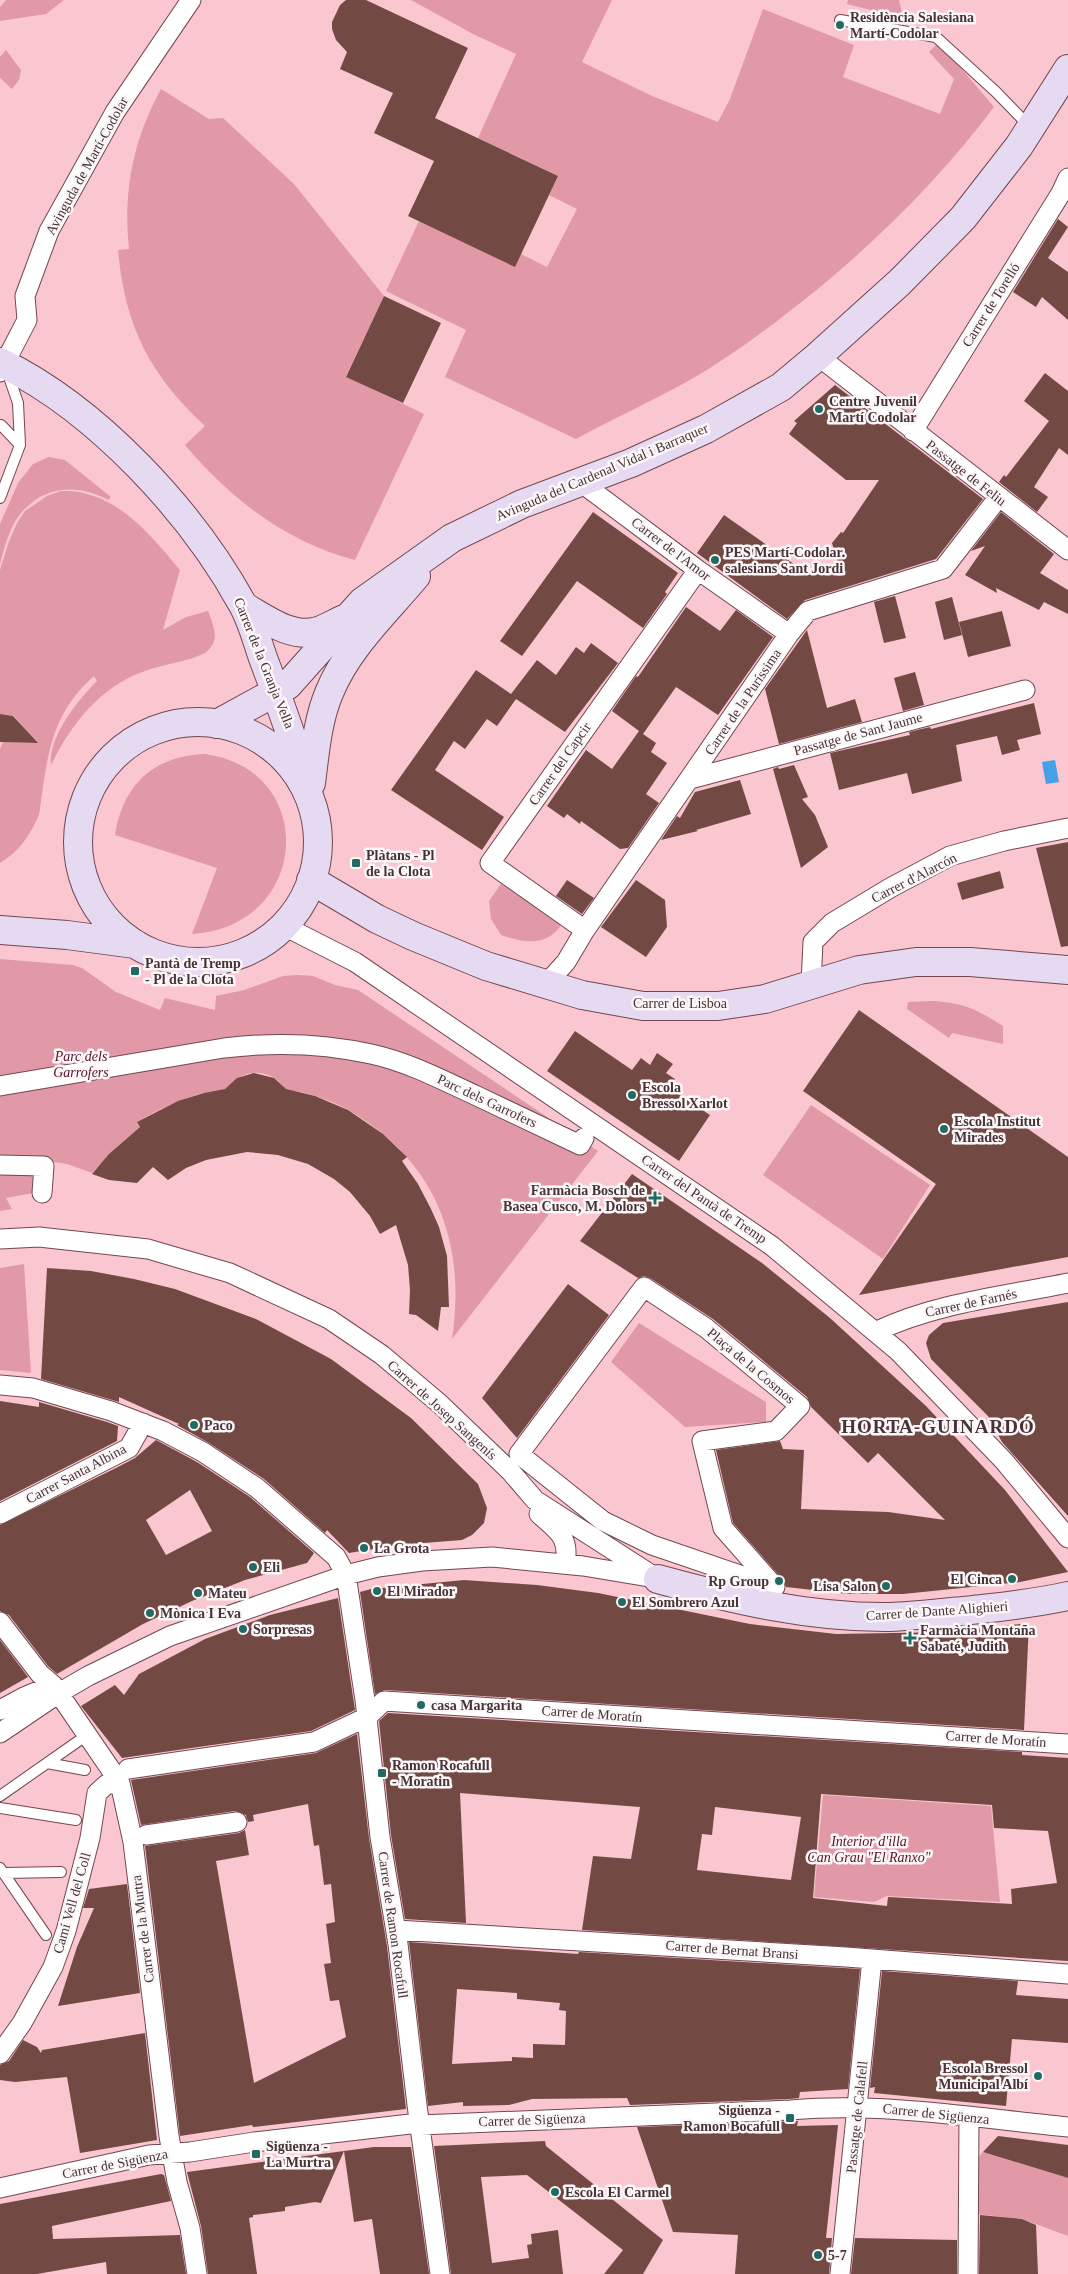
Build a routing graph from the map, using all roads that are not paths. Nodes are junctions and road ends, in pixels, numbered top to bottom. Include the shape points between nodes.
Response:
1 (191, 0) edge
2 (840, 20) dead end
3 (1068, 68) edge
4 (1031, 128) junction
5 (1068, 178) edge
6 (818, 356) junction
7 (2, 366) edge
8 (1, 425) edge
9 (913, 431) junction
10 (20, 445) junction
11 (579, 481) junction
12 (0, 498) edge
13 (998, 498) junction
14 (440, 547) junction
15 (1068, 550) edge
16 (698, 570) junction
17 (244, 607) junction
18 (347, 618) junction
19 (789, 634) junction
20 (1025, 690) dead end
21 (276, 692) junction
22 (216, 724) junction
23 (690, 779) junction
24 (310, 795) junction
25 (1068, 828) edge
26 (311, 880) junction
27 (286, 927) junction
28 (0, 930) edge
29 (585, 930) junction
30 (134, 944) junction
31 (1068, 970) edge
32 (548, 983) junction
33 (811, 984) junction
34 (0, 1086) edge
35 (584, 1138) dead end
36 (0, 1165) edge
37 (42, 1193) dead end
38 (25, 1237) junction
39 (0, 1239) edge
40 (0, 1243) edge
41 (1068, 1283) edge
42 (877, 1331) junction
43 (0, 1385) edge
44 (143, 1423) junction
45 (530, 1438) joint
46 (534, 1500) junction
47 (0, 1514) edge
48 (575, 1526) junction
49 (1068, 1538) edge
50 (574, 1565) junction
51 (346, 1575) junction
52 (658, 1579) junction
53 (1068, 1596) edge
54 (0, 1622) edge
55 (56, 1689) junction
56 (0, 1710) edge
57 (367, 1717) junction
58 (0, 1733) edge
59 (87, 1735) junction
60 (1068, 1744) edge
61 (47, 1763) junction
62 (84, 1770) dead end
63 (124, 1776) junction
64 (0, 1796) edge
65 (0, 1808) edge
66 (76, 1820) dead end
67 (237, 1822) dead end
68 (146, 1835) dead end
69 (2, 1870) edge
70 (60, 1872) dead end
71 (396, 1930) junction
72 (46, 1935) dead end
73 (872, 1959) junction
74 (1068, 1974) edge
75 (0, 2054) edge
76 (857, 2108) junction
77 (969, 2117) junction
78 (420, 2125) junction
79 (1068, 2127) edge
80 (172, 2153) junction
81 (0, 2188) edge
82 (197, 2274) edge
83 (440, 2274) edge
84 (840, 2274) edge
85 (968, 2274) edge

1 - 7 street, Avinguda de Martí-Codolar via 115,112 49,231 25,296 27,320
2 - 4 lane via 936,37
3 - 4 street, Avinguda del Cardenal Vidal i Barraquer
4 - 6 street, Avinguda del Cardenal Vidal i Barraquer via 963,218 900,282
5 - 9 street, Carrer de Torelló
6 - 9 street, Passatge de Feliu
6 - 11 street, Avinguda del Cardenal Vidal i Barraquer via 781,387 706,429 631,463
7 - 10 lane via 18,404
7 - 17 street, Carrer de la Granja Vella via 60,398 141,469 186,519
8 - 10 lane
9 - 13 street, Passatge de Feliu
10 - 12 lane
11 - 14 street, Avinguda del Cardenal Vidal i Barraquer via 522,504
11 - 16 street, Carrer de l'Amor
13 - 15 street, Passatge de Feliu
13 - 19 street, Carrer de la Puríssima via 943,569 808,611
14 - 18 street, Avinguda del Cardenal Vidal i Barraquer via 362,602
14 - 24 street, Avinguda del Cardenal Vidal i Barraquer via 357,646 338,674 318,731
16 - 19 street, Carrer de l'Amor
16 - 29 street, Carrer del Capcir via 490,863
17 - 18 street via 283,628 305,632 317,631
17 - 21 street, Carrer de la Granja Vella
18 - 21 street, Avinguda del Cardenal Vidal i Barraquer via 288,685
19 - 23 street, Carrer de la Puríssima
20 - 23 street, Passatge de Sant Jaume
21 - 22 street, Avinguda del Cardenal Vidal i Barraquer
21 - 24 street, Carrer de la Granja Vella
22 - 24 street via 236,729 272,748 291,767
22 - 30 street via 168,726 136,739 109,762 88,793 79,830 84,877 101,910
23 - 29 street, Carrer de la Puríssima
24 - 26 street, Carrer de la Granja Vella via 317,835
25 - 33 street, Carrer d'Alarcón via 950,856 832,923 813,942
26 - 27 street, Carrer de la Granja Vella
26 - 32 street, Carrer de Lisboa via 413,936 486,966
27 - 30 street via 260,946 210,961 176,959
27 - 42 street, Carrer del Pantà de Tremp via 356,962 546,1090 772,1246
28 - 30 street
29 - 32 street, Carrer de la Puríssima via 566,962
31 - 33 street, Carrer de Lisboa via 970,962 916,962 859,970
32 - 33 street, Carrer de Lisboa via 582,995 643,1006 718,1006 765,999
34 - 35 street, Parc dels Garrofers via 224,1048 263,1044 312,1045 372,1054 402,1063 580,1145
36 - 37 street via 44,1166
38 - 39 street, Carrer de Josep Sangenís
38 - 40 street
38 - 46 street, Carrer de Josep Sangenís via 148,1249 230,1273 329,1320 382,1356 440,1404 511,1472
41 - 42 street, Carrer de Farnés via 931,1311
42 - 49 street, Carrer del Pantà de Tremp via 1004,1461
43 - 44 street via 33,1388
44 - 47 street, Carrer Santa Albina via 129,1448
44 - 51 street via 203,1452 257,1488 336,1557
45 - 45 street, Plaça de la Cosmos via 644,1287 706,1328 800,1406 776,1431 702,1441 723,1528 775,1586 652,1545 603,1521 519,1454
46 - 48 street, Carrer de Josep Sangenís
46 - 50 street, Carrer de Josep Sangenís via 534,1510 563,1535
48 - 50 street, Carrer de Josep Sangenís via 589,1546
48 - 52 street, Carrer de Josep Sangenís
50 - 51 street via 492,1557 465,1558 399,1563
50 - 52 street
51 - 55 street via 170,1636
51 - 57 street, Carrer de Ramon Rocafull
52 - 53 street, Carrer de Dante Alighieri via 750,1603 796,1611 891,1617 1015,1606
54 - 55 street, Carrer de la Murtra via 40,1674
55 - 56 street via 24,1697
55 - 58 street
55 - 59 street, Carrer de la Murtra
57 - 60 street, Carrer de Moratín via 384,1701
57 - 63 street, Carrer de Moratín via 314,1742
57 - 71 street, Carrer de Ramon Rocafull via 380,1837
59 - 61 lane
59 - 63 street, Carrer de la Murtra
61 - 62 lane
61 - 64 lane
63 - 75 street, Camí Vell del Coll via 97,1793 90,1838 66,1931 48,1975 22,2023
63 - 80 street, Carrer de la Murtra
65 - 66 lane
67 - 68 street
69 - 70 lane
69 - 72 lane
71 - 73 street, Carrer de Bernat Bransi
71 - 78 street, Carrer de Ramon Rocafull
73 - 74 street, Carrer de Bernat Bransi
73 - 76 street, Passatge de Calafell
76 - 77 street, Carrer de Sigüenza
76 - 78 street, Carrer de Sigüenza
76 - 84 street, Passatge de Calafell
77 - 79 street, Carrer de Sigüenza
77 - 85 street
78 - 80 street, Carrer de Sigüenza
78 - 83 street, Carrer de Ramon Rocafull
80 - 81 street, Carrer de Sigüenza via 149,2155
80 - 82 street, Carrer de la Murtra

